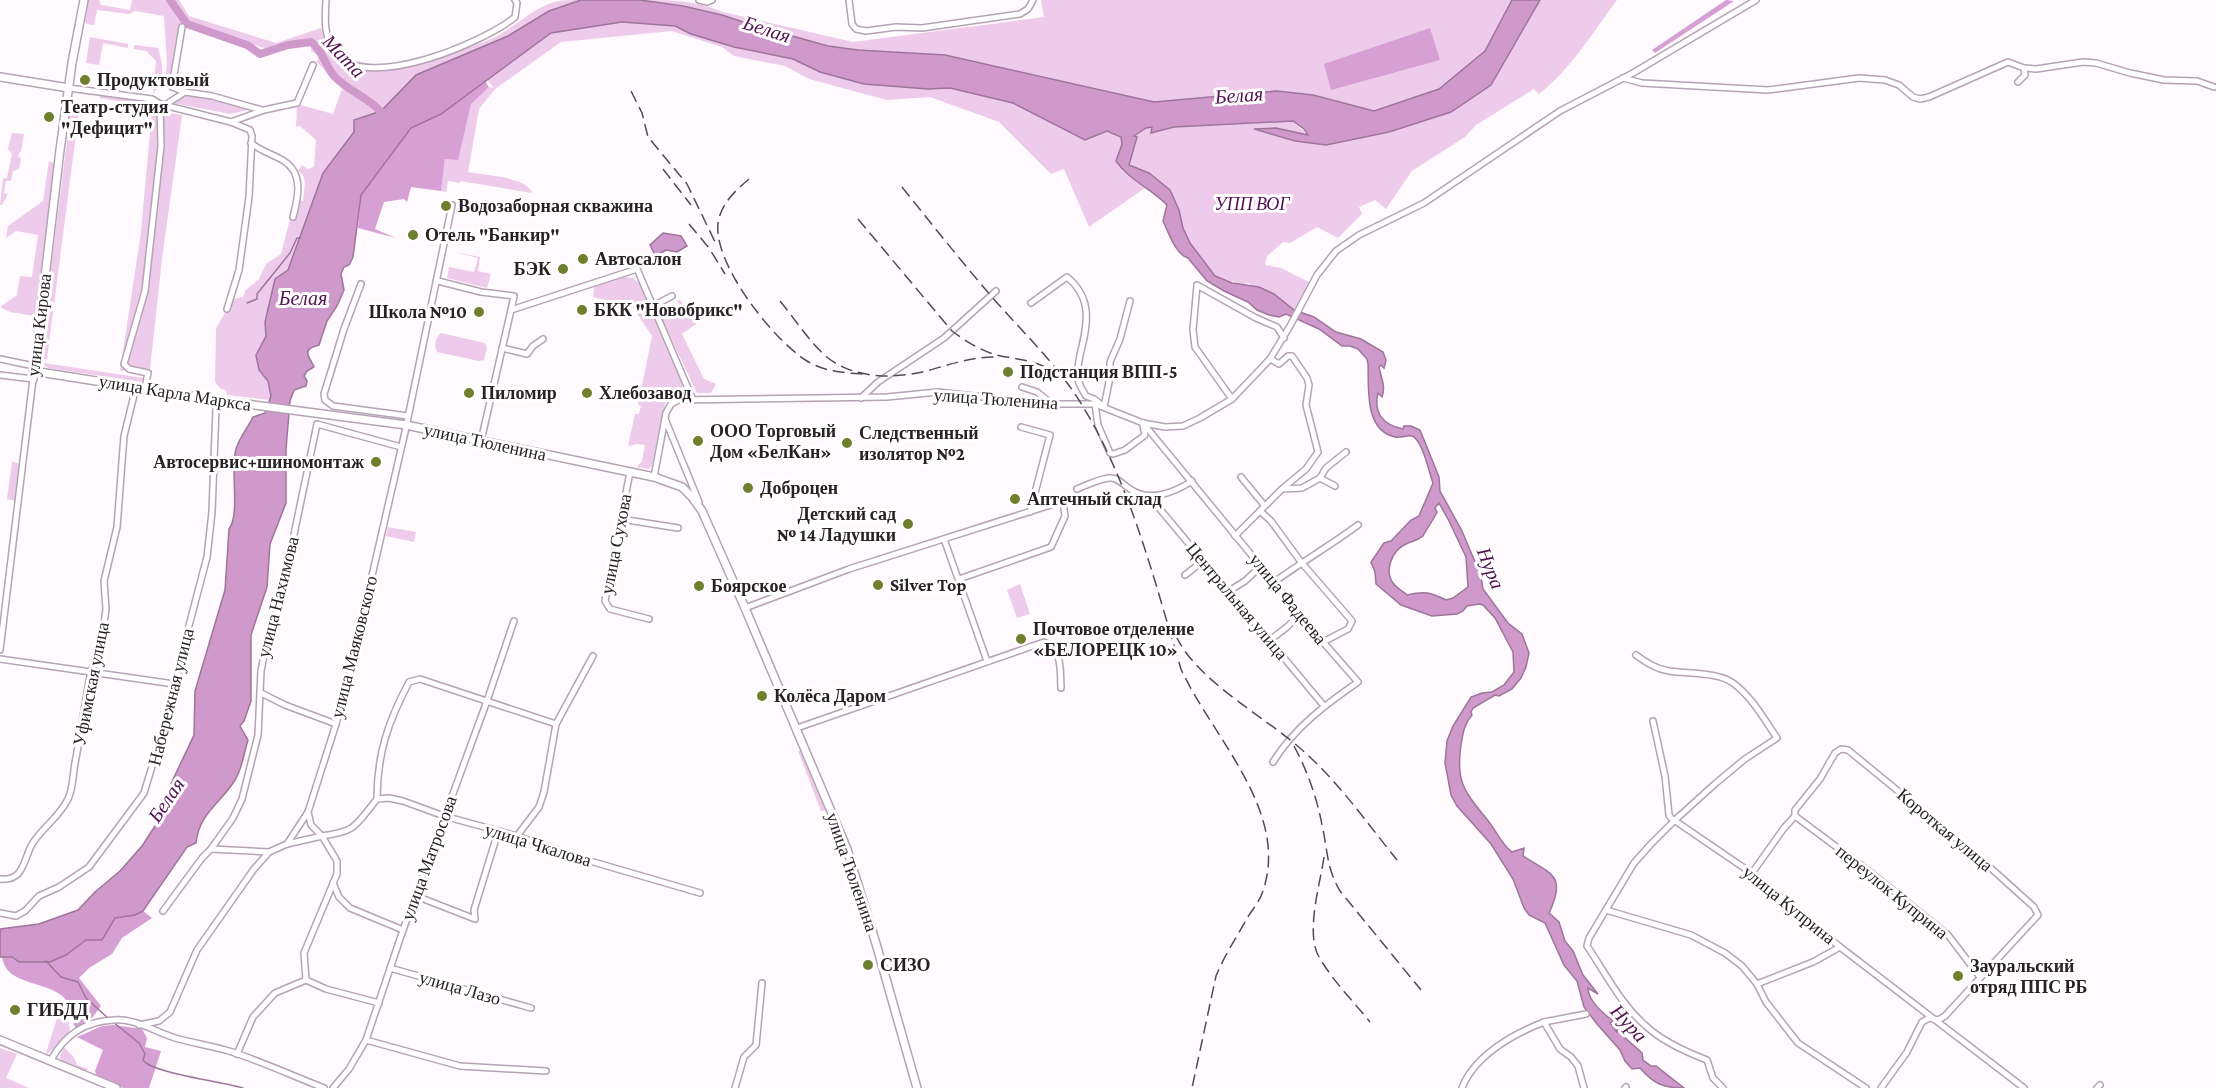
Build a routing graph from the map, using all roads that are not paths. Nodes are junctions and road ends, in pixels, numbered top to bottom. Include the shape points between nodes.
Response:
1 (84, 0) edge
2 (326, 0) edge
3 (515, 0) edge
4 (699, 0) edge
5 (712, 0) edge
6 (849, 0) edge
7 (1033, 0) edge
8 (1756, 0) edge
9 (182, 27) dead end
10 (313, 65) dead end
11 (2024, 68) junction
12 (0, 77) edge
13 (1623, 78) junction
14 (2018, 82) dead end
15 (2214, 87) dead end
16 (69, 88) junction
17 (184, 92) junction
18 (163, 105) junction
19 (264, 110) junction
20 (231, 122) junction
21 (251, 143) junction
22 (452, 205) dead end
23 (293, 217) dead end
24 (438, 280) junction
25 (361, 284) dead end
26 (996, 291) dead end
27 (672, 296) dead end
28 (1130, 302) dead end
29 (1031, 303) dead end
30 (653, 306) junction
31 (227, 309) dead end
32 (511, 310) junction
33 (1284, 338) junction
34 (543, 339) dead end
35 (502, 348) junction
36 (0, 359) edge
37 (1270, 359) junction
38 (33, 372) junction
39 (0, 375) edge
40 (136, 387) junction
41 (1022, 387) dead end
42 (145, 388) junction
43 (861, 398) junction
44 (1232, 399) junction
45 (693, 400) junction
46 (1052, 404) junction
47 (1095, 404) junction
48 (1104, 407) junction
49 (216, 408) dead end
50 (316, 412) joint
51 (408, 416) junction
52 (664, 418) junction
53 (1143, 423) junction
54 (406, 425) junction
55 (1021, 427) dead end
56 (481, 441) junction
57 (401, 447) junction
58 (1346, 452) dead end
59 (630, 472) junction
60 (686, 472) junction
61 (654, 477) junction
62 (1241, 477) dead end
63 (1320, 478) junction
64 (1192, 481) junction
65 (1335, 486) dead end
66 (682, 487) junction
67 (1077, 489) dead end
68 (1282, 489) junction
69 (1149, 496) junction
70 (1264, 505) junction
71 (702, 511) junction
72 (1260, 511) junction
73 (1030, 512) junction
74 (621, 519) junction
75 (1358, 525) dead end
76 (678, 528) dead end
77 (1235, 536) junction
78 (944, 539) junction
79 (1203, 561) junction
80 (1301, 562) junction
81 (1261, 566) junction
82 (1185, 575) dead end
83 (959, 579) junction
84 (1274, 582) junction
85 (1229, 591) junction
86 (745, 608) junction
87 (1300, 614) junction
88 (649, 619) dead end
89 (514, 621) dead end
90 (1270, 640) junction
91 (1323, 642) junction
92 (0, 650) edge
93 (1636, 655) dead end
94 (593, 656) dead end
95 (0, 659) edge
96 (987, 661) junction
97 (91, 671) junction
98 (174, 684) junction
99 (1061, 688) dead end
100 (261, 693) junction
101 (487, 701) junction
102 (1324, 706) junction
103 (1653, 721) dead end
104 (336, 724) junction
105 (556, 724) junction
106 (797, 728) junction
107 (1274, 762) dead end
108 (377, 799) junction
109 (308, 812) junction
110 (444, 816) junction
111 (1795, 816) junction
112 (1674, 820) junction
113 (498, 832) junction
114 (321, 836) junction
115 (517, 836) junction
116 (286, 844) junction
117 (211, 849) junction
118 (269, 852) junction
119 (1752, 873) junction
120 (0, 879) edge
121 (333, 883) junction
122 (700, 893) dead end
123 (416, 896) junction
124 (1606, 910) junction
125 (163, 911) dead end
126 (1, 914) edge
127 (403, 930) junction
128 (1840, 947) junction
129 (390, 968) junction
130 (1980, 977) junction
131 (306, 980) junction
132 (762, 983) dead end
133 (1757, 984) junction
134 (379, 1003) junction
135 (531, 1008) dead end
136 (1586, 1014) dead end
137 (1938, 1020) junction
138 (1544, 1022) junction
139 (139, 1024) junction
140 (0, 1040) edge
141 (366, 1040) junction
142 (237, 1054) junction
143 (51, 1060) junction
144 (546, 1071) dead end
145 (116, 1088) edge
146 (324, 1088) edge
147 (333, 1088) edge
148 (735, 1088) edge
149 (917, 1088) edge
150 (1462, 1088) edge
151 (1584, 1088) edge
152 (1723, 1088) edge
153 (1866, 1088) edge
154 (1881, 1088) edge
155 (2024, 1088) edge

1 - 16 main road, улица Кирова
2 - 3 street via 325,30 336,55 364,67 397,67 422,61 499,29 515,17
4 - 5 street
6 - 7 street via 852,24 866,31 1020,14
8 - 13 street, улица Тюленина
9 - 17 street via 172,87
10 - 19 street via 297,104
11 - 13 street via 2008,62 1920,99 1885,80 1859,78 1768,90 1642,83
11 - 14 street via 2025,75
11 - 15 street via 2096,63 2164,80 2197,81
12 - 16 main road
13 - 33 street, улица Тюленина via 1560,111 1430,199 1336,251 1317,275
16 - 18 street via 152,99
16 - 38 main road, улица Кирова
17 - 18 street
17 - 19 street
18 - 20 street
18 - 42 street via 145,291 124,364 148,373
19 - 20 street
20 - 21 street via 250,130
21 - 23 street via 284,161 298,179
21 - 31 street via 249,197 239,270
22 - 24 street, улица Маяковского
24 - 32 street via 514,296
24 - 51 street, улица Маяковского
25 - 51 street via 325,400 333,406
26 - 43 street via 944,338 878,382
27 - 30 street
28 - 48 street via 1110,362
29 - 48 street via 1067,277 1074,283 1088,321 1078,381 1086,396
30 - 32 street via 637,269
30 - 45 street
32 - 35 street
33 - 37 street, улица Тюленина
33 - 44 street via 1277,327 1197,285 1195,347
34 - 35 street via 527,354
35 - 56 street
36 - 38 street, улица Карла Маркса
37 - 44 street, улица Тюленина
37 - 68 street via 1279,364 1292,356 1307,378 1310,385 1306,405 1318,452 1306,469
38 - 39 street, улица Карла Маркса
38 - 40 main road, улица Карла Маркса
38 - 92 street, улица Кирова
40 - 42 main road, улица Карла Маркса
40 - 97 street, Уфимская улица via 124,436 117,527 104,581 103,631
41 - 46 street
42 - 50 main road, улица Карла Маркса
43 - 45 street, улица Тюленина
43 - 46 street, улица Тюленина via 938,392
44 - 53 street, улица Тюленина via 1183,426
45 - 52 street, улица Тюленина via 672,403
46 - 47 street, улица Тюленина
47 - 48 street, улица Тюленина
47 - 53 street via 1098,425 1110,453 1125,450 1145,435
48 - 53 street, улица Тюленина
49 - 98 street, Набережная улица via 207,557
50 - 54 main road, улица Тюленина
51 - 54 street, улица Маяковского
52 - 60 street, улица Тюленина
52 - 61 street
53 - 64 street, улица Фадеева
54 - 56 main road, улица Тюленина
54 - 57 street, улица Маяковского
55 - 73 street via 1050,435
56 - 59 main road, улица Тюленина
57 - 100 street, улица Нахимова via 317,424 281,597 266,645
57 - 104 street, улица Маяковского
58 - 63 street
59 - 61 main road, улица Тюленина
59 - 74 street, улица Сухова
60 - 66 street
60 - 71 street, улица Тюленина
61 - 66 main road, улица Тюленина
62 - 70 street
63 - 65 street
63 - 68 street via 1302,488
64 - 69 street via 1178,490
64 - 77 street, улица Фадеева
66 - 71 main road, улица Тюленина
67 - 69 street via 1110,478
68 - 70 street
69 - 79 street, Центральная улица
70 - 72 street
71 - 86 main road, улица Тюленина
72 - 77 street
72 - 80 street
73 - 78 street
73 - 83 street via 1063,501 1065,516 1051,547
74 - 76 street
74 - 88 street, улица Сухова via 606,604 610,609
75 - 80 street
77 - 81 street, улица Фадеева
78 - 83 street
78 - 86 street
79 - 82 street
79 - 85 street, Центральная улица
80 - 84 street
80 - 91 street via 1352,621 1348,629
81 - 84 street, улица Фадеева
81 - 85 street
83 - 96 street
84 - 87 street, улица Фадеева
85 - 90 street, Центральная улица
86 - 106 main road, улица Тюленина
87 - 90 street
87 - 91 street, улица Фадеева
89 - 101 street, улица Матросова
90 - 102 street, Центральная улица
91 - 102 street, улица Фадеева via 1358,682
93 - 112 street via 1669,671 1732,681 1777,738 1745,759
94 - 105 street
95 - 97 street
96 - 99 street via 1044,642 1058,655
96 - 106 street
97 - 98 street
97 - 120 street, Уфимская улица via 69,797 32,846 16,877
98 - 126 street, Набережная улица via 151,773 136,805 89,867 39,896 16,916
100 - 104 street
100 - 117 street, улица Нахимова via 258,735 242,799
101 - 105 street
101 - 108 street via 420,678 409,682 388,727 377,771
101 - 110 street, улица Матросова
102 - 107 street, улица Фадеева via 1296,731
103 - 112 street via 1669,815
104 - 109 street, улица Маяковского
105 - 115 street via 544,792
106 - 149 main road, улица Тюленина via 847,849
108 - 110 street, улица Чкалова via 403,801
108 - 114 street via 350,830
109 - 114 street via 311,825
109 - 116 street, улица Маяковского
110 - 113 street, улица Чкалова
110 - 123 street, улица Матросова
111 - 119 street
111 - 130 street, переулок Куприна via 1948,935
111 - 130 street, Короткая улица via 1795,810 1820,779 1834,753 1848,750 1975,854 2038,915
112 - 119 street, улица Куприна
112 - 124 street via 1634,863
113 - 115 street, улица Чкалова
113 - 123 street via 474,919
114 - 116 street
114 - 121 street via 338,861
115 - 122 street, улица Чкалова
116 - 118 street
117 - 118 street
117 - 125 street, улица Нахимова
118 - 139 street via 197,950 170,1012 159,1021
119 - 128 street, улица Куприна
121 - 127 street via 344,903
121 - 131 street via 303,953
123 - 127 street, улица Матросова
124 - 133 street via 1691,935 1725,952
124 - 152 street via 1592,930 1587,946 1645,1026 1686,1052 1707,1060 1713,1078
127 - 129 street, улица Матросова
128 - 133 street
128 - 137 street, улица Куприна
129 - 134 street, улица Матросова
129 - 135 street, улица Лазо
130 - 137 street
131 - 134 street
131 - 142 street via 275,993 253,1017
132 - 148 street via 756,1045 744,1057
133 - 153 street via 1798,1043
134 - 141 street, улица Матросова
136 - 138 street
137 - 154 street via 1929,1018 1922,1022 1907,1052
137 - 155 street, улица Куприна
138 - 150 street via 1498,1047 1466,1078
138 - 151 street via 1560,1049 1578,1066
139 - 142 street
139 - 143 street via 117,1019 75,1032 60,1044
140 - 143 main road
141 - 144 street via 460,1066
141 - 147 street, улица Матросова
142 - 146 street
143 - 145 main road

